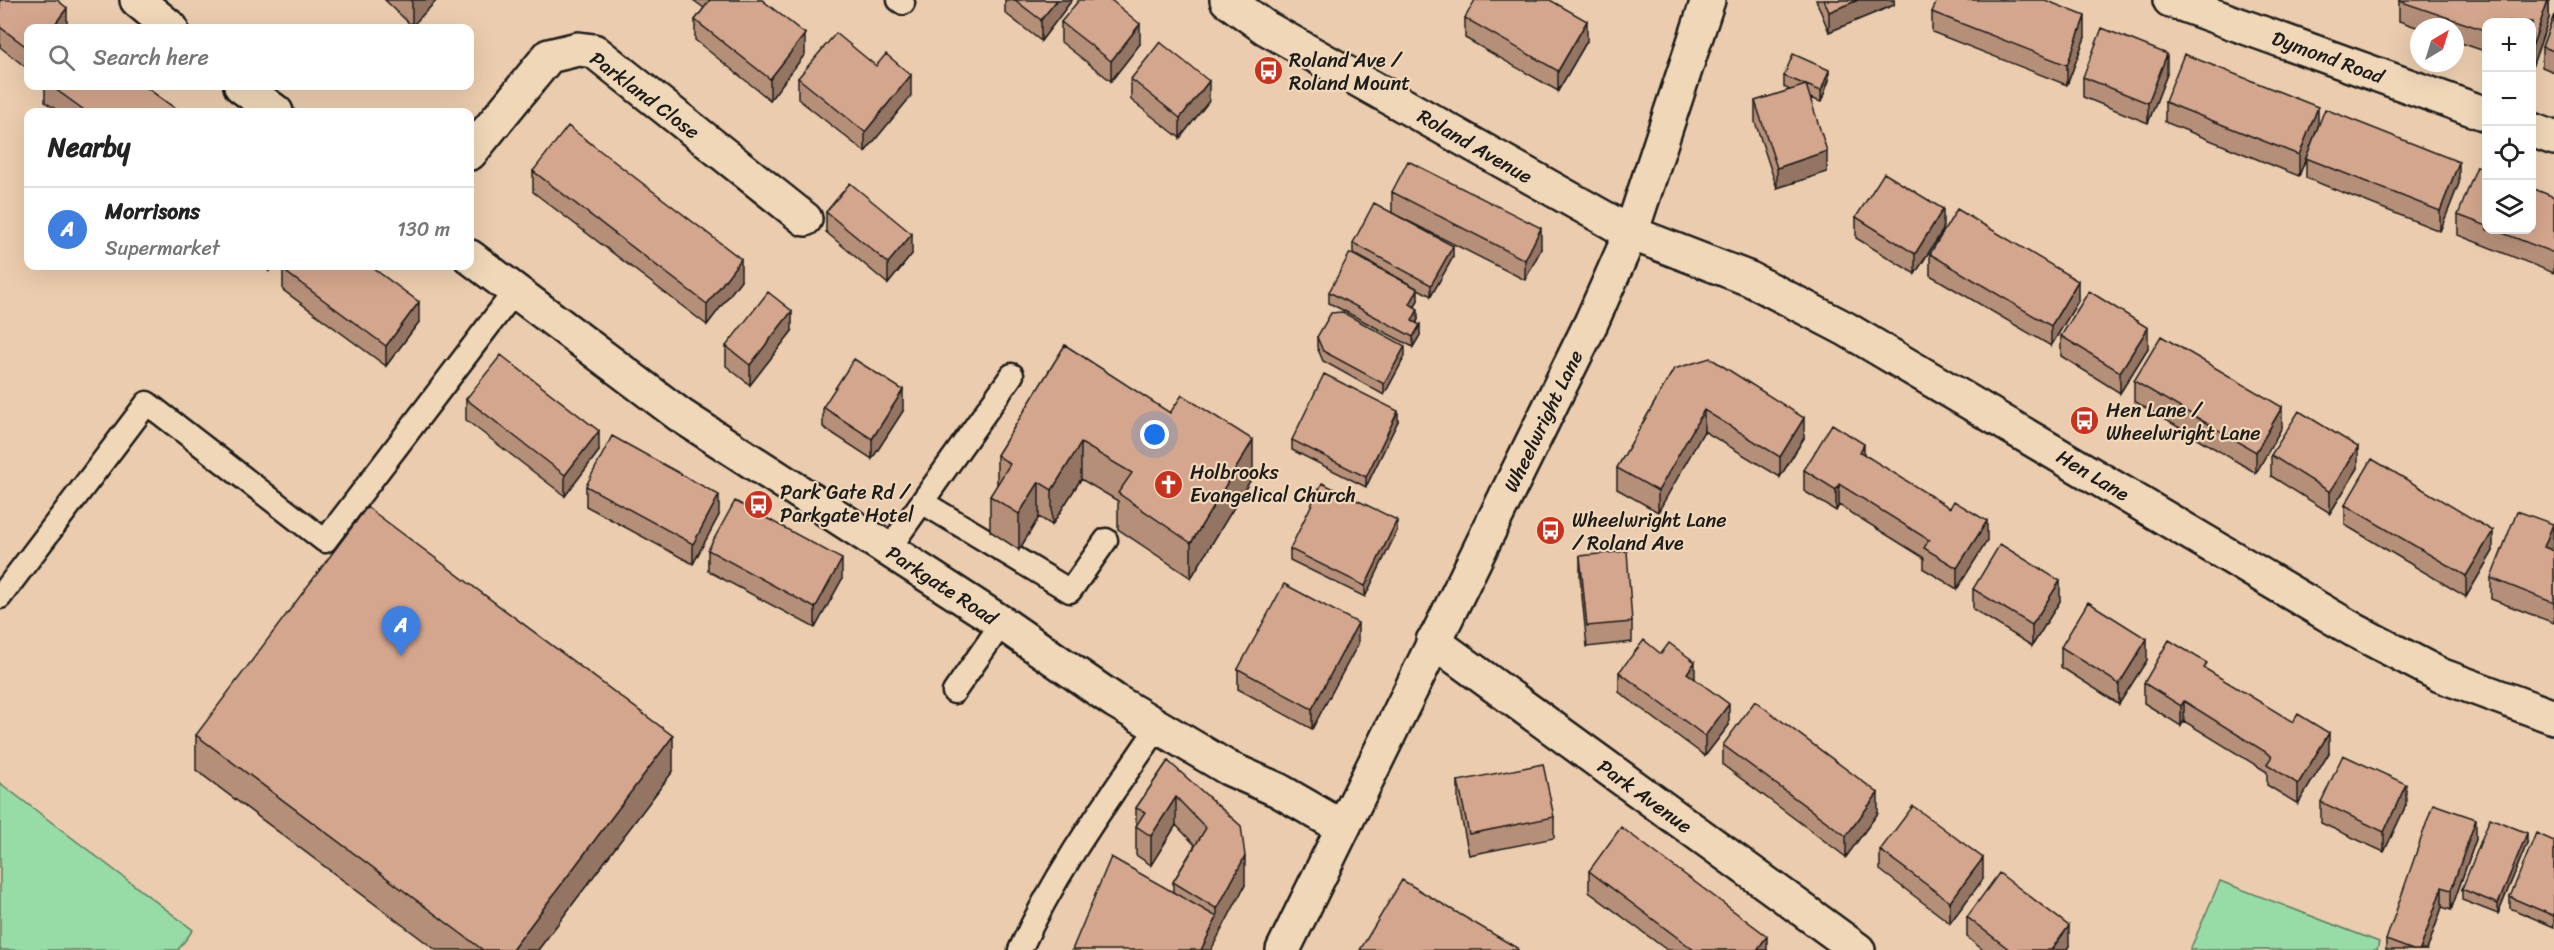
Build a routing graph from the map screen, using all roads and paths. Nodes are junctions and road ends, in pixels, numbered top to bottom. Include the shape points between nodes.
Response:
1 (137, 0) edge
2 (1227, 0) edge
3 (1708, 0) edge
4 (2180, 2) edge
5 (166, 24) edge
6 (246, 90) edge
7 (271, 108) edge
8 (2482, 112) edge
9 (2536, 131) edge
10 (2554, 138) edge
11 (474, 148) edge
12 (805, 219) dead end
13 (1631, 233) junction
14 (474, 260) edge
15 (515, 291) junction
16 (1012, 375) dead end
17 (922, 502) junction
18 (1106, 540) dead end
19 (888, 550) junction
20 (0, 597) edge
21 (1002, 623) junction
22 (1433, 641) junction
23 (954, 692) dead end
24 (2554, 717) edge
25 (1158, 727) junction
26 (1342, 827) junction
27 (1020, 950) edge
28 (1283, 950) edge
29 (1858, 950) edge

1 - 5 street
2 - 13 street, Roland Avenue via 1266,28
3 - 13 street, Wheelwright Lane
4 - 8 street, Dymond Road
6 - 7 street
9 - 10 street
11 - 12 street, Parkland Close via 549,56 578,49 594,51
13 - 22 street, Wheelwright Lane via 1591,323
13 - 24 street, Hen Lane via 1750,279 1846,329 2354,630 2440,675
14 - 15 street, Parkgate Road
15 - 19 street, Parkgate Road via 680,415
15 - 20 lane via 325,541 147,403
16 - 17 lane
17 - 18 lane via 1070,591
17 - 19 lane
19 - 21 street, Parkgate Road
21 - 23 lane
21 - 25 street, Parkgate Road
22 - 26 street, Wheelwright Lane
22 - 29 street, Park Avenue
25 - 26 street, Parkgate Road
25 - 27 lane via 1072,851
26 - 28 street, Wheelwright Lane

